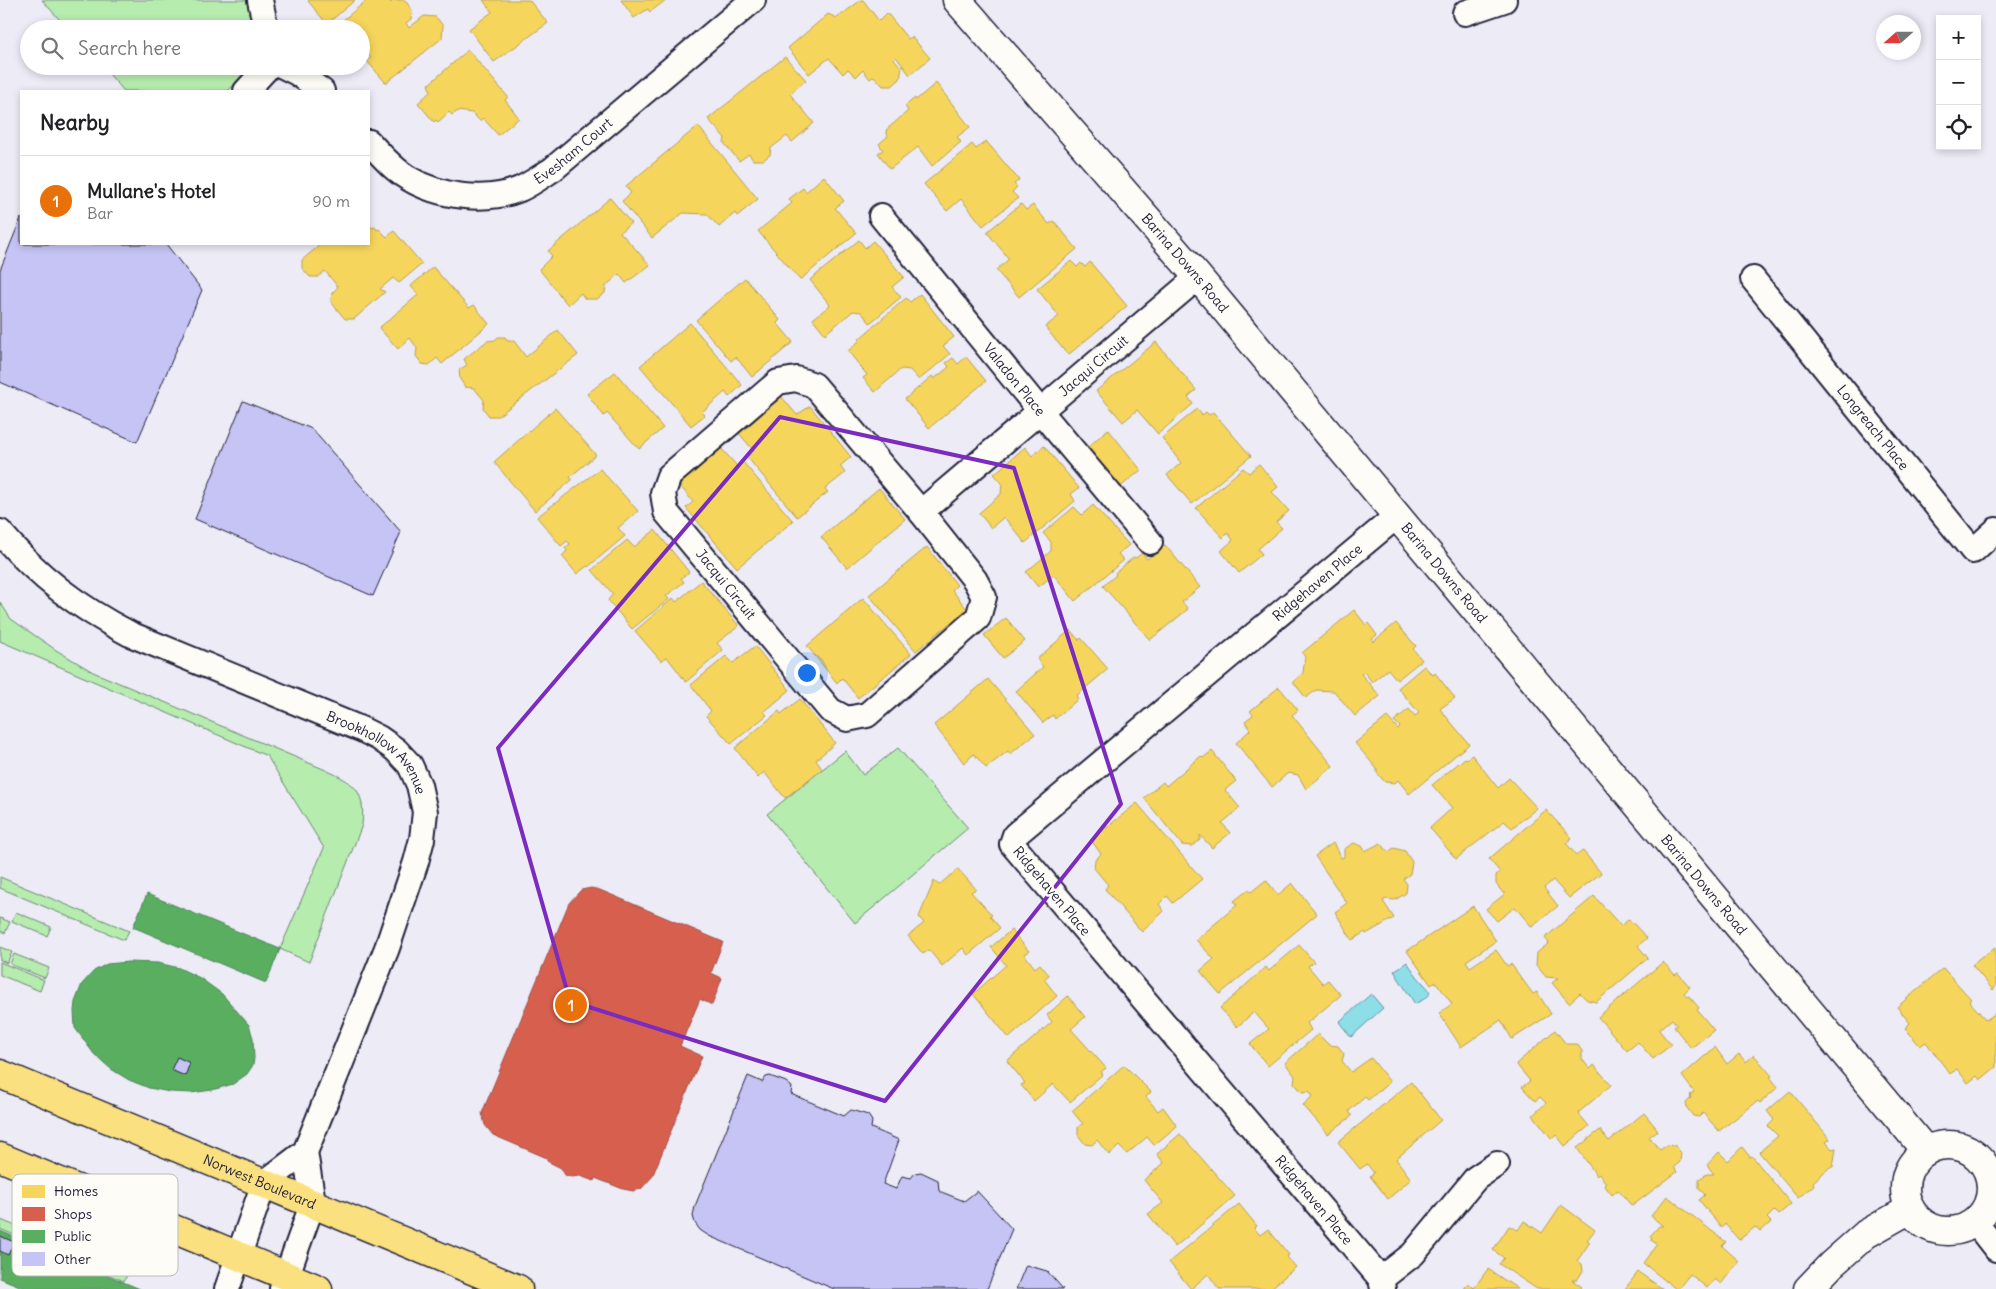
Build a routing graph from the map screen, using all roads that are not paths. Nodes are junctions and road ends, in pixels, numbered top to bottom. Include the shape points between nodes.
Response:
1 (260, 0) edge
2 (753, 0) edge
3 (957, 0) edge
4 (1504, 0) edge
5 (1464, 14) dead end
6 (264, 20) edge
7 (261, 75) edge
8 (300, 75) edge
9 (247, 90) edge
10 (321, 90) edge
11 (370, 143) edge
12 (882, 216) dead end
13 (1198, 277) junction
14 (1754, 279) dead end
15 (1041, 412) junction
16 (921, 512) junction
17 (1398, 515) junction
18 (1996, 530) edge
19 (0, 532) edge
20 (1150, 542) dead end
21 (0, 1074) edge
22 (1926, 1151) junction
23 (305, 1152) junction
24 (0, 1157) edge
25 (1990, 1160) edge
26 (1497, 1164) dead end
27 (41, 1174) edge
28 (264, 1182) junction
29 (313, 1202) junction
30 (1910, 1209) junction
31 (1975, 1222) junction
32 (178, 1231) edge
33 (1996, 1249) edge
34 (239, 1256) junction
35 (284, 1282) edge
36 (1382, 1284) edge
37 (227, 1289) edge
38 (318, 1289) edge
39 (518, 1289) edge
40 (1808, 1289) edge

1 - 6 street
2 - 11 street, Evesham Court via 560,164 520,189 492,196 466,196 434,190 408,179
3 - 13 street, Barina Downs Road
4 - 5 street
7 - 9 street
8 - 10 street
12 - 15 street, Valadon Place
13 - 15 street, Jacqui Circuit
13 - 17 street, Barina Downs Road
14 - 18 street, Longreach Place via 1973,551
15 - 16 street, Jacqui Circuit
15 - 20 street, Valadon Place
16 - 16 street, Jacqui Circuit via 975,580 984,597 978,618 868,715 847,719 830,710 666,512 663,493 669,476 778,382 796,380 814,385
17 - 22 street, Barina Downs Road
17 - 36 street, Ridgehaven Place via 1015,835 1012,844
19 - 23 street, Brookhollow Avenue via 33,568 64,595 97,617 130,634 361,729 396,750 410,765 425,812 416,862 387,948
21 - 28 main road, Norwest Boulevard
22 - 25 street via 1951,1145
22 - 30 street via 1908,1171 1905,1184
23 - 28 street
23 - 29 street
24 - 27 main road
25 - 31 street via 1989,1201
26 - 36 street, Ridgehaven Place via 1476,1178 1413,1254
28 - 29 main road, Norwest Boulevard
28 - 34 street
29 - 35 street
29 - 39 main road, Norwest Boulevard
30 - 31 street via 1920,1221 1933,1229 1947,1232
30 - 40 street via 1866,1234
31 - 33 street
32 - 34 main road
34 - 35 main road
34 - 37 street
35 - 38 main road

